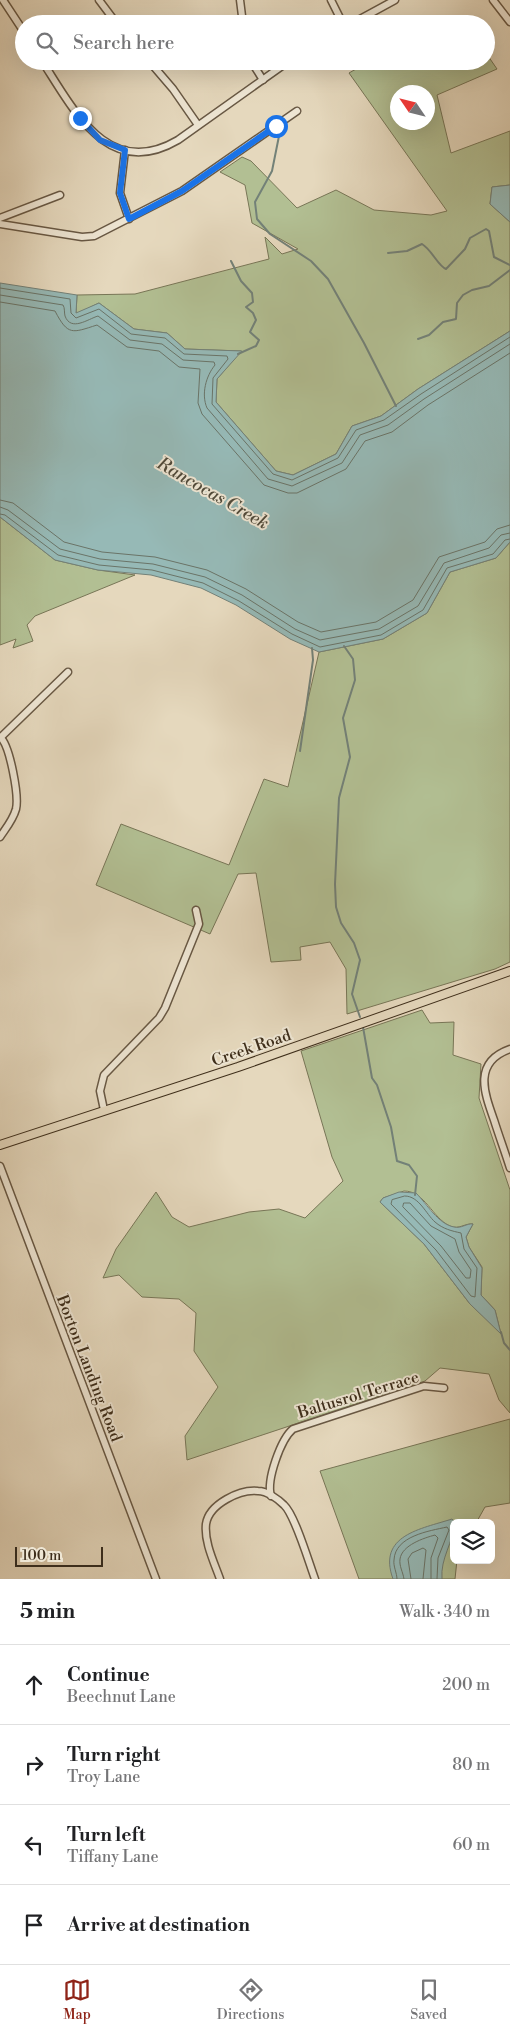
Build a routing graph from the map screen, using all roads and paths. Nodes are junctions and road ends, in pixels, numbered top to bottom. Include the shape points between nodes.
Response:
1 (4, 0) edge
2 (99, 0) edge
3 (240, 0) edge
4 (331, 0) edge
5 (395, 0) edge
6 (493, 0) edge
7 (110, 15) edge
8 (242, 15) edge
9 (338, 15) edge
10 (368, 15) edge
11 (15, 18) edge
12 (510, 22) edge
13 (48, 70) edge
14 (157, 70) edge
15 (257, 70) edge
16 (277, 70) edge
17 (263, 80) junction
18 (297, 111) dead end
19 (198, 125) junction
20 (125, 150) junction
21 (60, 195) dead end
22 (0, 218) edge
23 (129, 219) junction
24 (0, 224) edge
25 (68, 672) dead end
26 (0, 737) edge
27 (0, 837) edge
28 (196, 910) dead end
29 (510, 972) edge
30 (510, 1049) edge
31 (104, 1110) junction
32 (0, 1145) edge
33 (0, 1166) edge
34 (510, 1168) edge
35 (444, 1388) dead end
36 (272, 1496) junction
37 (156, 1579) edge
38 (220, 1579) edge
39 (315, 1579) edge

1 - 11 street
2 - 7 street
3 - 8 street
4 - 9 street
5 - 10 street
6 - 12 street
13 - 20 street via 92,134 108,145
14 - 19 street
15 - 17 street
16 - 17 street
17 - 19 street
18 - 23 street via 182,191
19 - 20 street via 163,147 148,151
20 - 23 street via 120,193
21 - 22 street
23 - 24 street via 86,237
25 - 26 street
26 - 27 street via 7,747 17,803
28 - 31 street via 199,924 165,1008 104,1075 100,1091
29 - 31 main road, Creek Road
30 - 34 street via 500,1052 488,1065 484,1074 484,1092
31 - 32 main road, Creek Road
33 - 37 street, Borton Landing Road
35 - 36 street, Baltusrol Terrace via 424,1386 294,1429 282,1444 269,1486
36 - 38 street via 258,1490 248,1491 228,1498 212,1511 206,1523 208,1546
36 - 39 street via 286,1506

